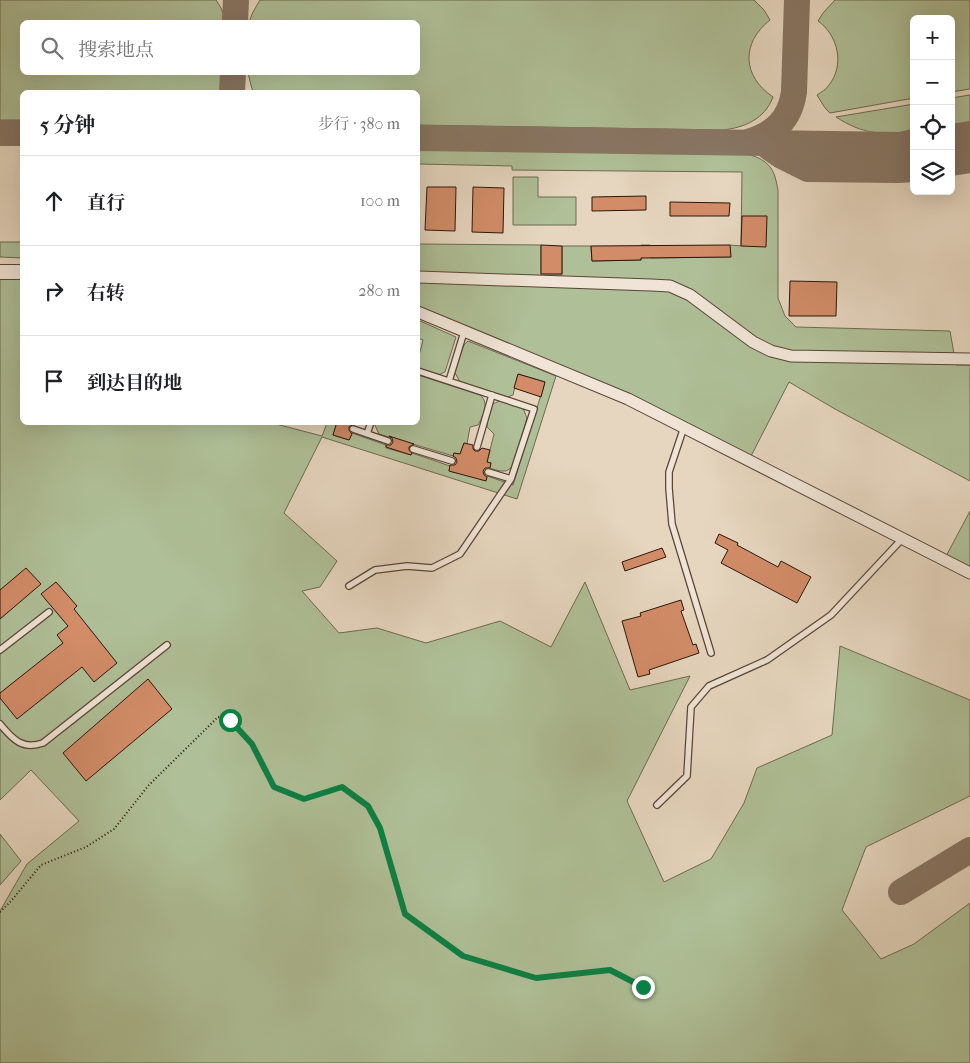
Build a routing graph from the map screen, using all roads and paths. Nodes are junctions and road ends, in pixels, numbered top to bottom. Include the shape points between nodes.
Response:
1 (0, 272) edge
2 (20, 272) edge
3 (420, 277) edge
4 (420, 313) edge
5 (464, 332) junction
6 (970, 359) edge
7 (420, 372) edge
8 (449, 381) junction
9 (492, 395) junction
10 (370, 425) edge
11 (684, 427) junction
12 (353, 430) dead end
13 (367, 434) junction
14 (388, 441) dead end
15 (478, 447) dead end
16 (413, 449) dead end
17 (452, 461) dead end
18 (488, 472) dead end
19 (511, 479) junction
20 (902, 538) junction
21 (970, 573) edge
22 (348, 586) dead end
23 (49, 612) dead end
24 (167, 644) dead end
25 (0, 650) edge
26 (711, 654) dead end
27 (0, 724) edge
28 (657, 805) dead end
29 (0, 912) edge
30 (643, 987) dead end

1 - 2 street
3 - 6 street via 670,286 690,295 753,342 791,356
4 - 5 street
5 - 8 lane
5 - 11 street via 628,399
7 - 8 lane
8 - 9 lane
9 - 15 lane
9 - 19 lane via 534,409
10 - 13 lane
11 - 20 street
11 - 26 lane via 669,472 672,524
12 - 13 lane
13 - 14 lane
16 - 17 lane
18 - 19 lane
19 - 22 lane via 460,554 432,568 407,566 375,570
20 - 21 street
20 - 28 lane via 831,615 767,660 709,686 691,707 688,776
23 - 25 lane
24 - 27 lane via 43,743 34,746 22,744
29 - 30 path via 41,865 86,847 114,829 148,786 218,717 230,720 252,744 274,787 304,799 342,787 368,806 380,828 405,914 463,956 536,978 610,970

